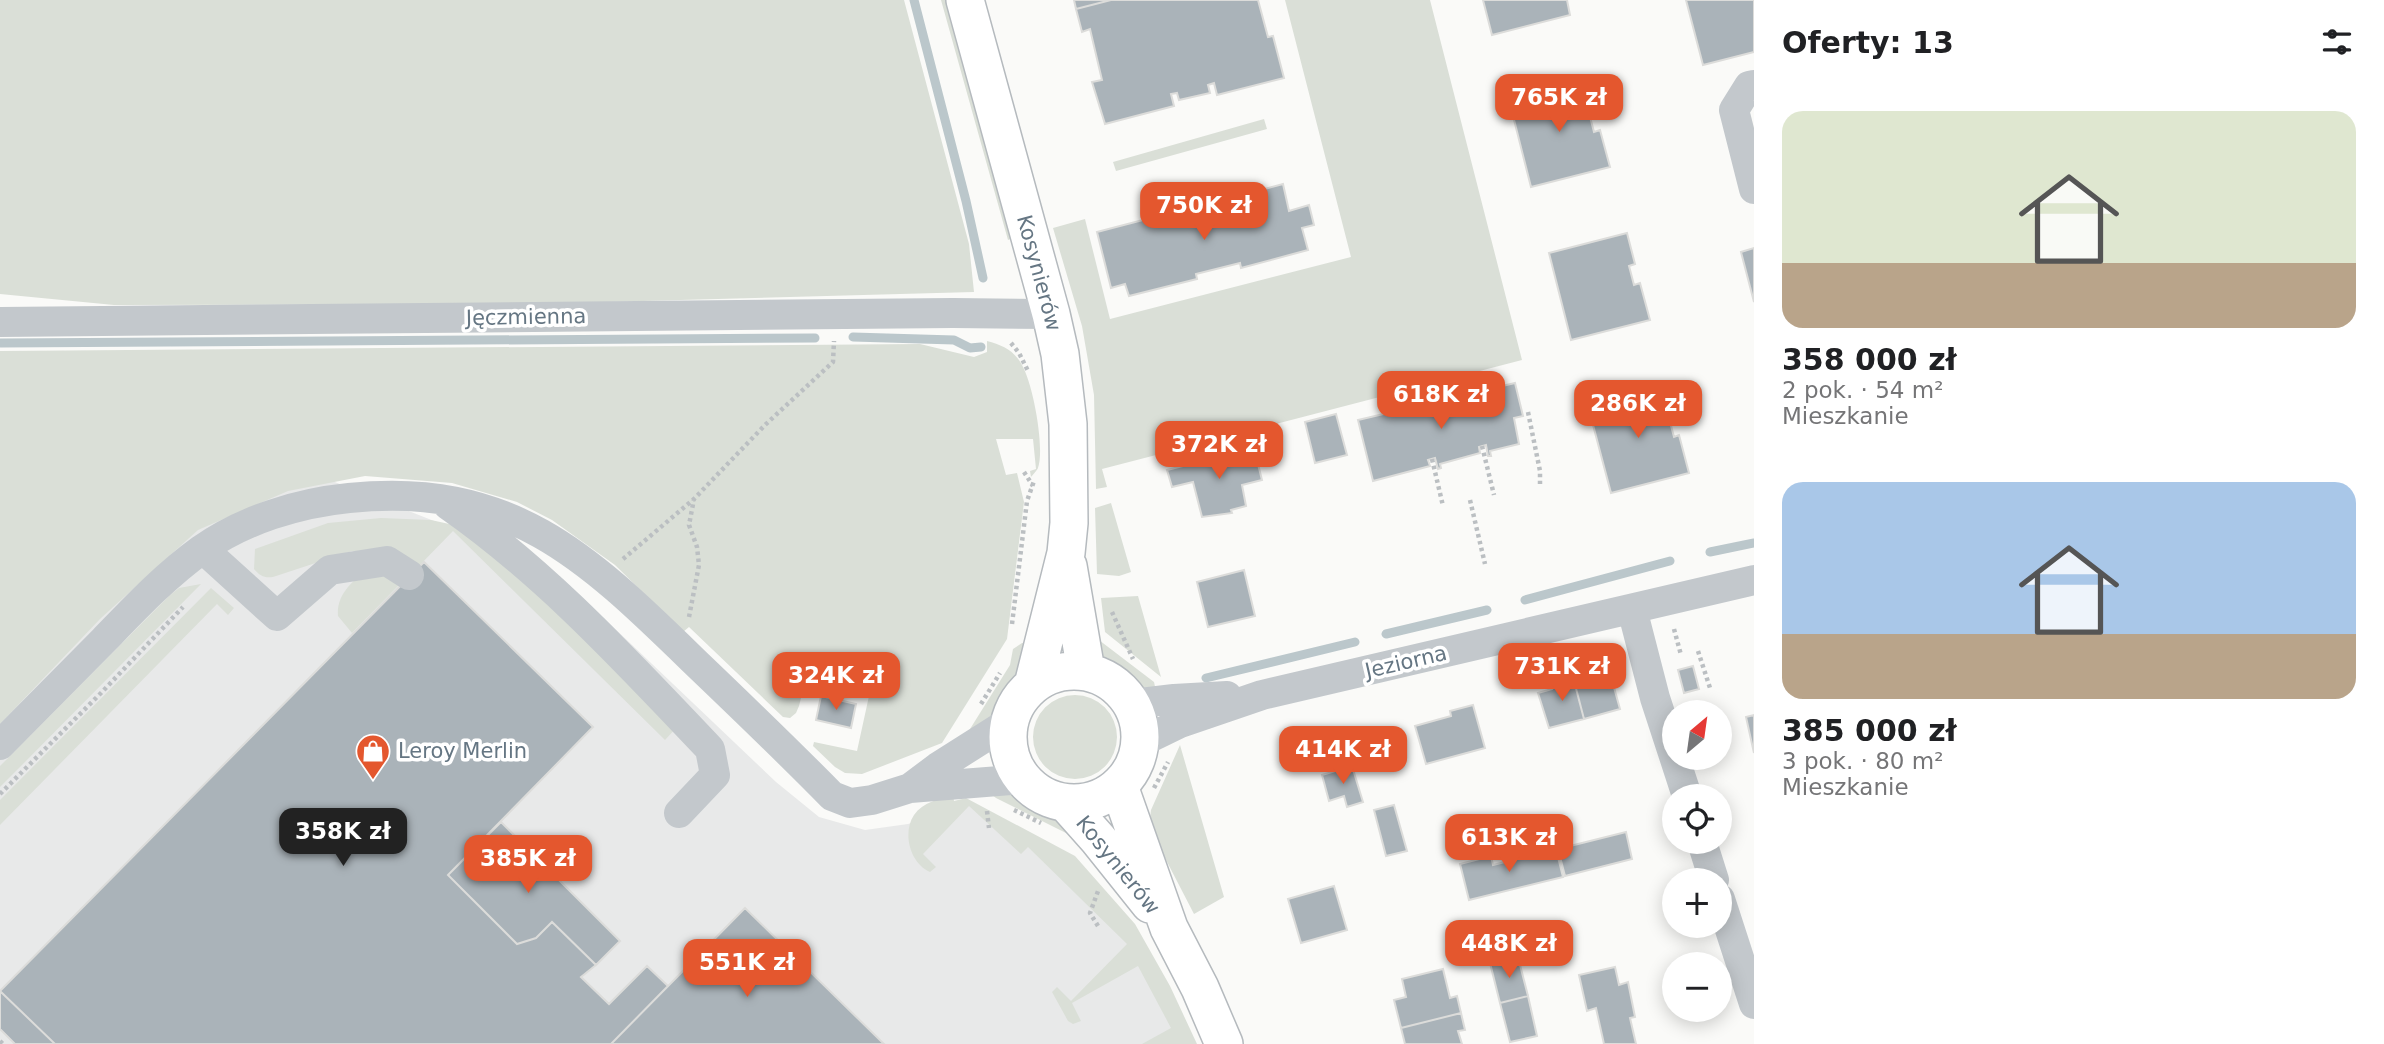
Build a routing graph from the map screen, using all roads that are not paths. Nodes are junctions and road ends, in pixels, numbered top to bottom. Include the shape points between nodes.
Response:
1 (965, 0) edge
2 (1754, 85) edge
3 (1754, 189) edge
4 (1051, 314) junction
5 (0, 322) edge
6 (437, 498) junction
7 (203, 549) junction
8 (1066, 553) junction
9 (409, 575) dead end
10 (1754, 580) edge
11 (1632, 609) junction
12 (1086, 671) junction
13 (1020, 674) junction
14 (1262, 695) junction
15 (1132, 704) junction
16 (1009, 722) junction
17 (0, 745) edge
18 (1155, 750) junction
19 (1024, 779) junction
20 (1683, 784) edge
21 (910, 788) junction
22 (1135, 790) junction
23 (1066, 803) junction
24 (679, 813) dead end
25 (1169, 928) junction
26 (1732, 935) edge
27 (1754, 1004) edge
28 (1224, 1044) edge

1 - 4 main road, Kosynierów
2 - 3 street via 1734,110
4 - 5 street, Jęczmienna
4 - 8 main road, Kosynierów via 1068,424
6 - 7 street via 384,494 322,500 258,519
6 - 21 street via 489,509 573,552 606,578 832,796 850,803
6 - 24 street via 499,541 593,626 710,749 715,775
7 - 9 street via 276,616 330,570 387,561
7 - 17 street via 158,585
8 - 12 main road, Kosynierów
8 - 13 main road, Kosynierów
10 - 11 street, Jeziorna
11 - 14 street, Jeziorna
11 - 20 street
12 - 13 main road
12 - 15 main road via 1120,689
13 - 16 main road via 1018,702
14 - 15 street, Jeziorna
14 - 18 street, Jeziorna via 1180,723
15 - 18 main road
16 - 19 main road via 1013,762
16 - 21 street
18 - 22 main road via 1134,766
19 - 21 street
19 - 23 main road via 1042,795
22 - 23 main road
22 - 25 main road, Kosynierów
23 - 25 main road, Kosynierów
25 - 28 main road, Kosynierów
26 - 27 street

